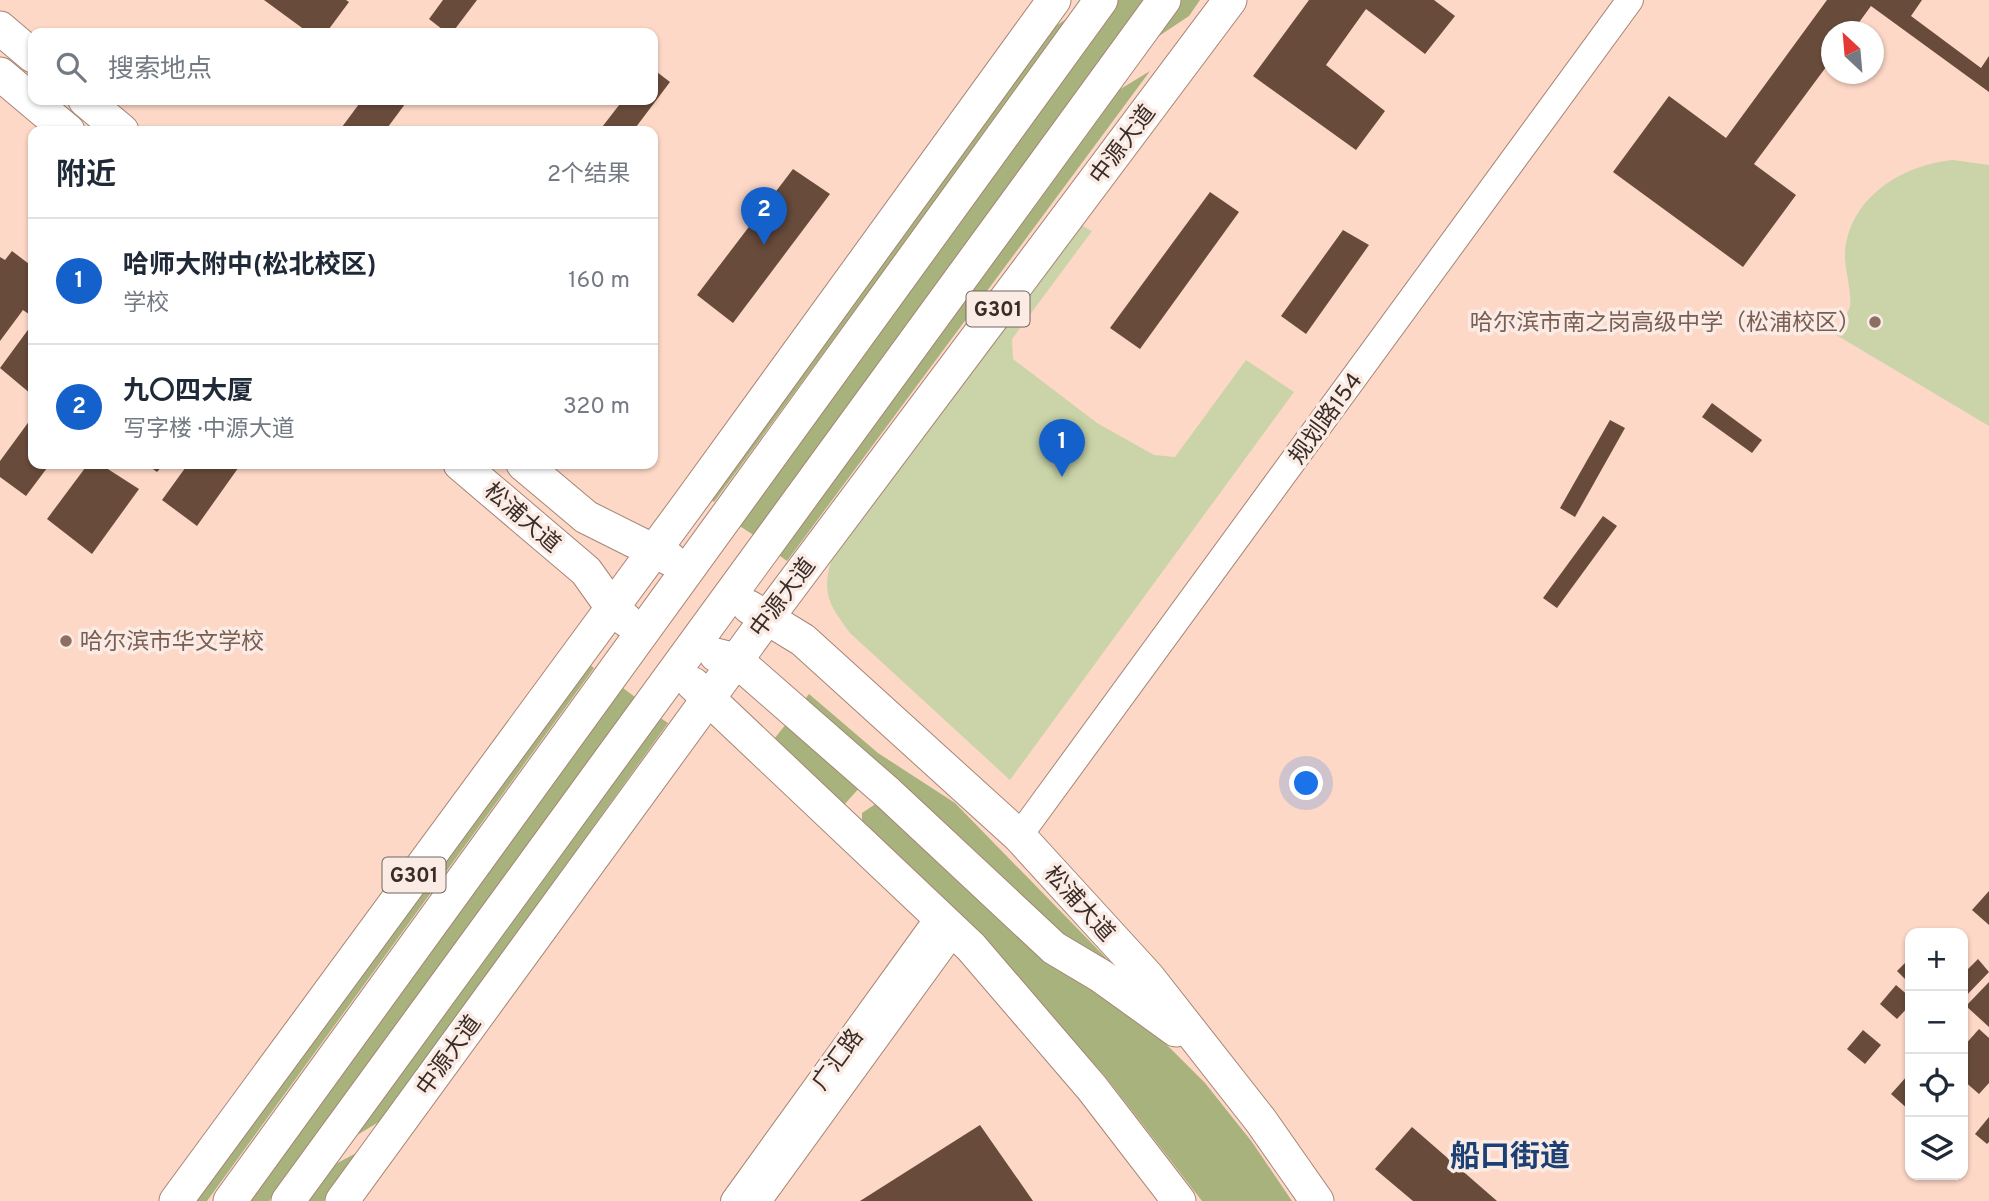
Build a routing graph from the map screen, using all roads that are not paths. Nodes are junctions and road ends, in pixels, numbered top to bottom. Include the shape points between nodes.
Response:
1 (1054, 0) edge
2 (1101, 0) edge
3 (1164, 0) edge
4 (1230, 0) edge
5 (1612, 0) edge
6 (1630, 0) edge
7 (0, 29) edge
8 (28, 53) edge
9 (0, 74) edge
10 (28, 97) edge
11 (37, 105) edge
12 (91, 105) edge
13 (62, 126) edge
14 (116, 126) edge
15 (466, 469) edge
16 (529, 469) edge
17 (653, 549) junction
18 (689, 571) junction
19 (730, 596) junction
20 (611, 606) junction
21 (767, 618) junction
22 (642, 636) junction
23 (684, 658) junction
24 (736, 660) junction
25 (708, 698) junction
26 (888, 793) junction
27 (1014, 831) junction
28 (855, 836) junction
29 (946, 925) junction
30 (1209, 1054) junction
31 (176, 1201) edge
32 (230, 1201) edge
33 (288, 1201) edge
34 (342, 1201) edge
35 (734, 1201) edge
36 (758, 1201) edge
37 (1179, 1201) edge
38 (1317, 1201) edge

1 - 17 highway, G301
2 - 18 highway
3 - 19 highway, 中源大道
4 - 21 highway, 中源大道 / G301
5 - 27 street
6 - 27 street, 规划路154
7 - 8 highway
9 - 10 highway
11 - 13 highway
12 - 14 highway
15 - 20 highway, 松浦大道 via 586,571
16 - 17 highway, 松浦大道 via 586,517
17 - 18 highway, 松浦大道
17 - 20 highway, G301
18 - 19 highway, 松浦大道
18 - 22 highway
19 - 21 highway, 松浦大道
19 - 23 highway, 中源大道
20 - 22 highway, 松浦大道
20 - 31 highway, G301
21 - 24 highway, 中源大道 / G301
21 - 27 highway, 松浦大道 via 803,640
22 - 23 highway, 松浦大道
22 - 32 highway
23 - 24 highway
23 - 25 highway, 松浦大道
23 - 33 highway, 中源大道
24 - 25 highway, 中源大道 / G301
24 - 26 highway
25 - 28 highway, 松浦大道
25 - 34 highway, 中源大道 / G301
26 - 28 highway via 867,794 856,804 852,819
26 - 30 highway via 1054,948
27 - 30 highway, 松浦大道 via 1148,976
28 - 29 highway
29 - 35 street, 广汇路
29 - 36 street, 广汇路
29 - 37 highway via 1048,1035
30 - 38 highway, 松浦大道

